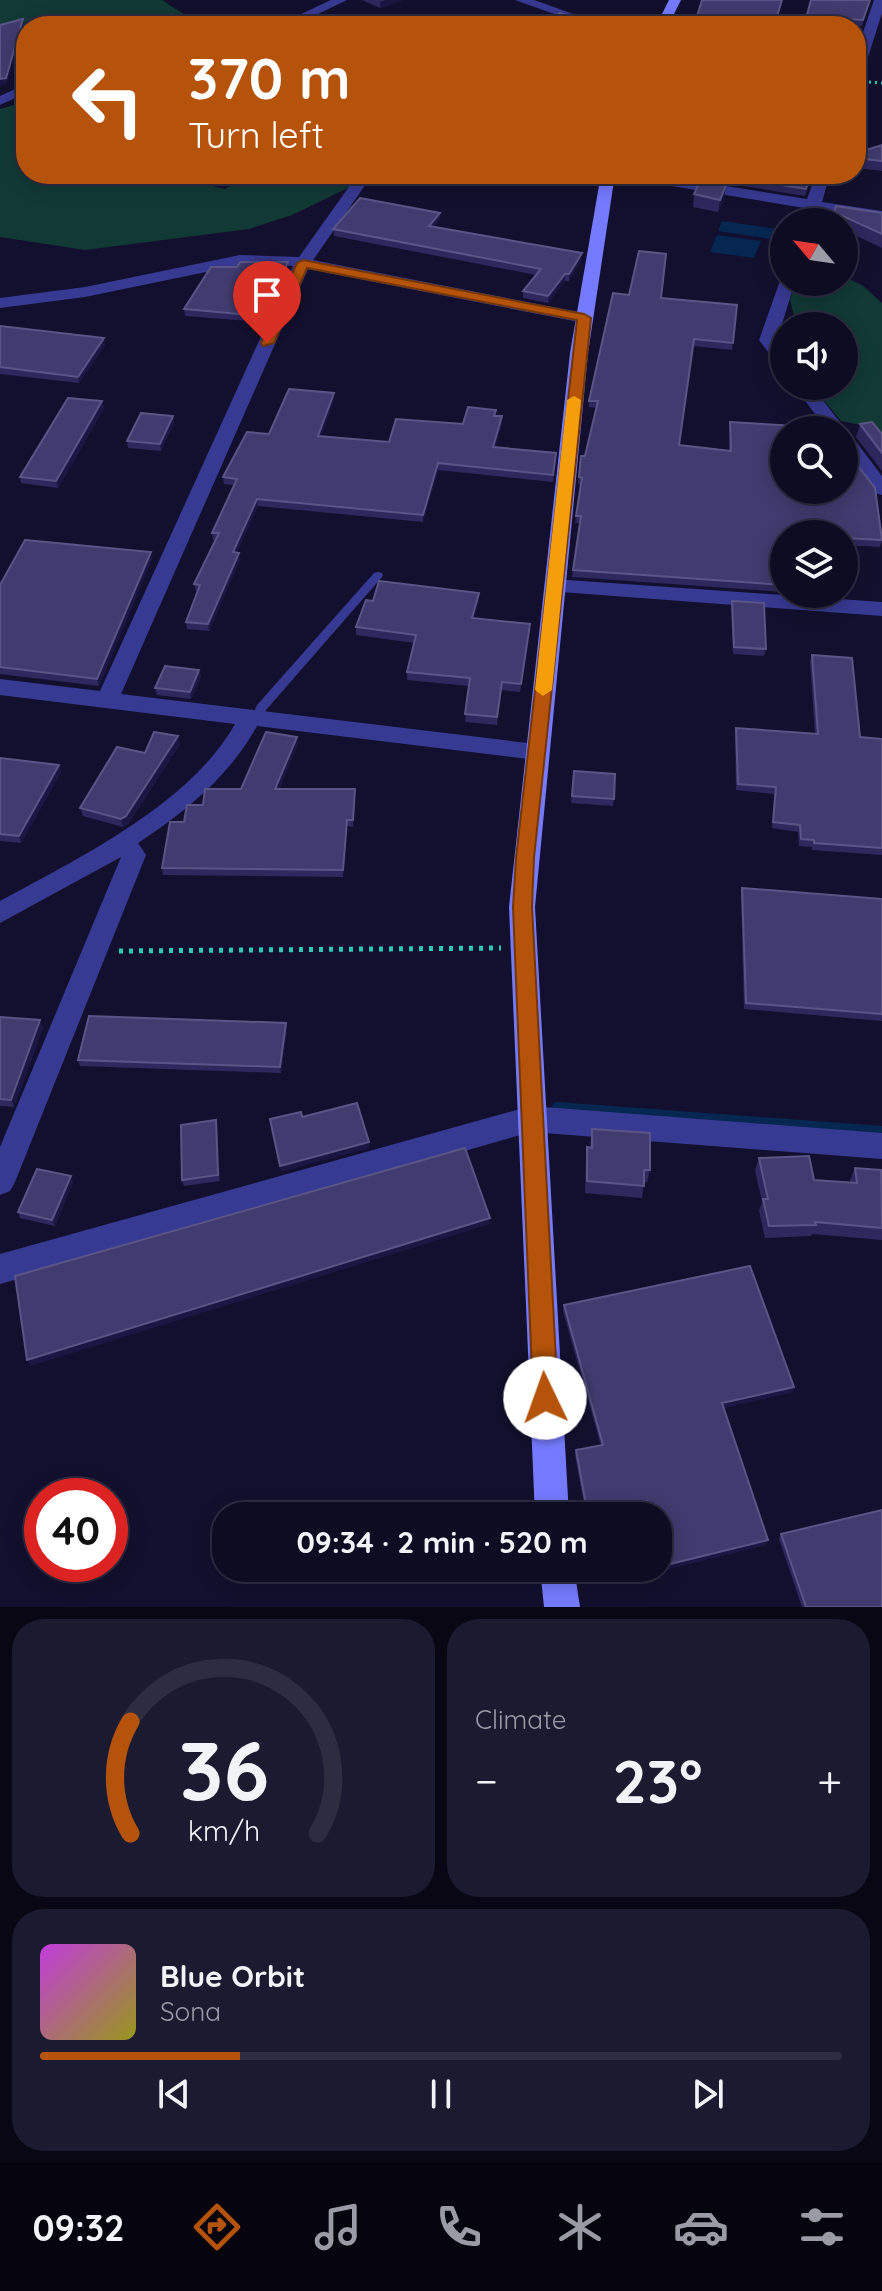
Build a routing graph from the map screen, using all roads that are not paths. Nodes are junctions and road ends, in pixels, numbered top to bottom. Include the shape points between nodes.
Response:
1 (341, 0) edge
2 (521, 0) edge
3 (880, 0) edge
4 (305, 16) edge
5 (570, 16) edge
6 (878, 16) edge
7 (866, 47) edge
8 (359, 184) edge
9 (606, 184) edge
10 (684, 184) edge
11 (820, 184) edge
12 (813, 205) junction
13 (812, 208) edge
14 (882, 216) edge
15 (303, 263) junction
16 (0, 303) edge
17 (584, 318) junction
18 (814, 400) edge
19 (826, 416) edge
20 (858, 457) edge
21 (882, 489) edge
22 (378, 575) dead end
23 (554, 586) junction
24 (882, 609) edge
25 (0, 687) edge
26 (107, 700) junction
27 (253, 718) junction
28 (536, 752) junction
29 (122, 843) junction
30 (0, 913) edge
31 (531, 1119) junction
32 (882, 1146) edge
33 (0, 1182) edge
34 (0, 1269) edge
35 (551, 1502) edge
36 (559, 1582) edge
37 (562, 1607) edge

1 - 4 street
2 - 5 street
3 - 6 street
6 - 7 street
8 - 15 street
9 - 17 street
10 - 12 street
11 - 12 street
12 - 13 street
12 - 14 street
15 - 16 street via 240,260
15 - 17 street
15 - 26 street
17 - 23 street
18 - 19 street
20 - 21 street
22 - 27 lane
23 - 24 street
23 - 28 street
25 - 26 street
26 - 27 street
27 - 28 street
27 - 29 street via 220,761
28 - 31 street via 522,949
29 - 30 street
29 - 33 street via 134,855
31 - 32 street
31 - 34 street
31 - 35 street
36 - 37 street

